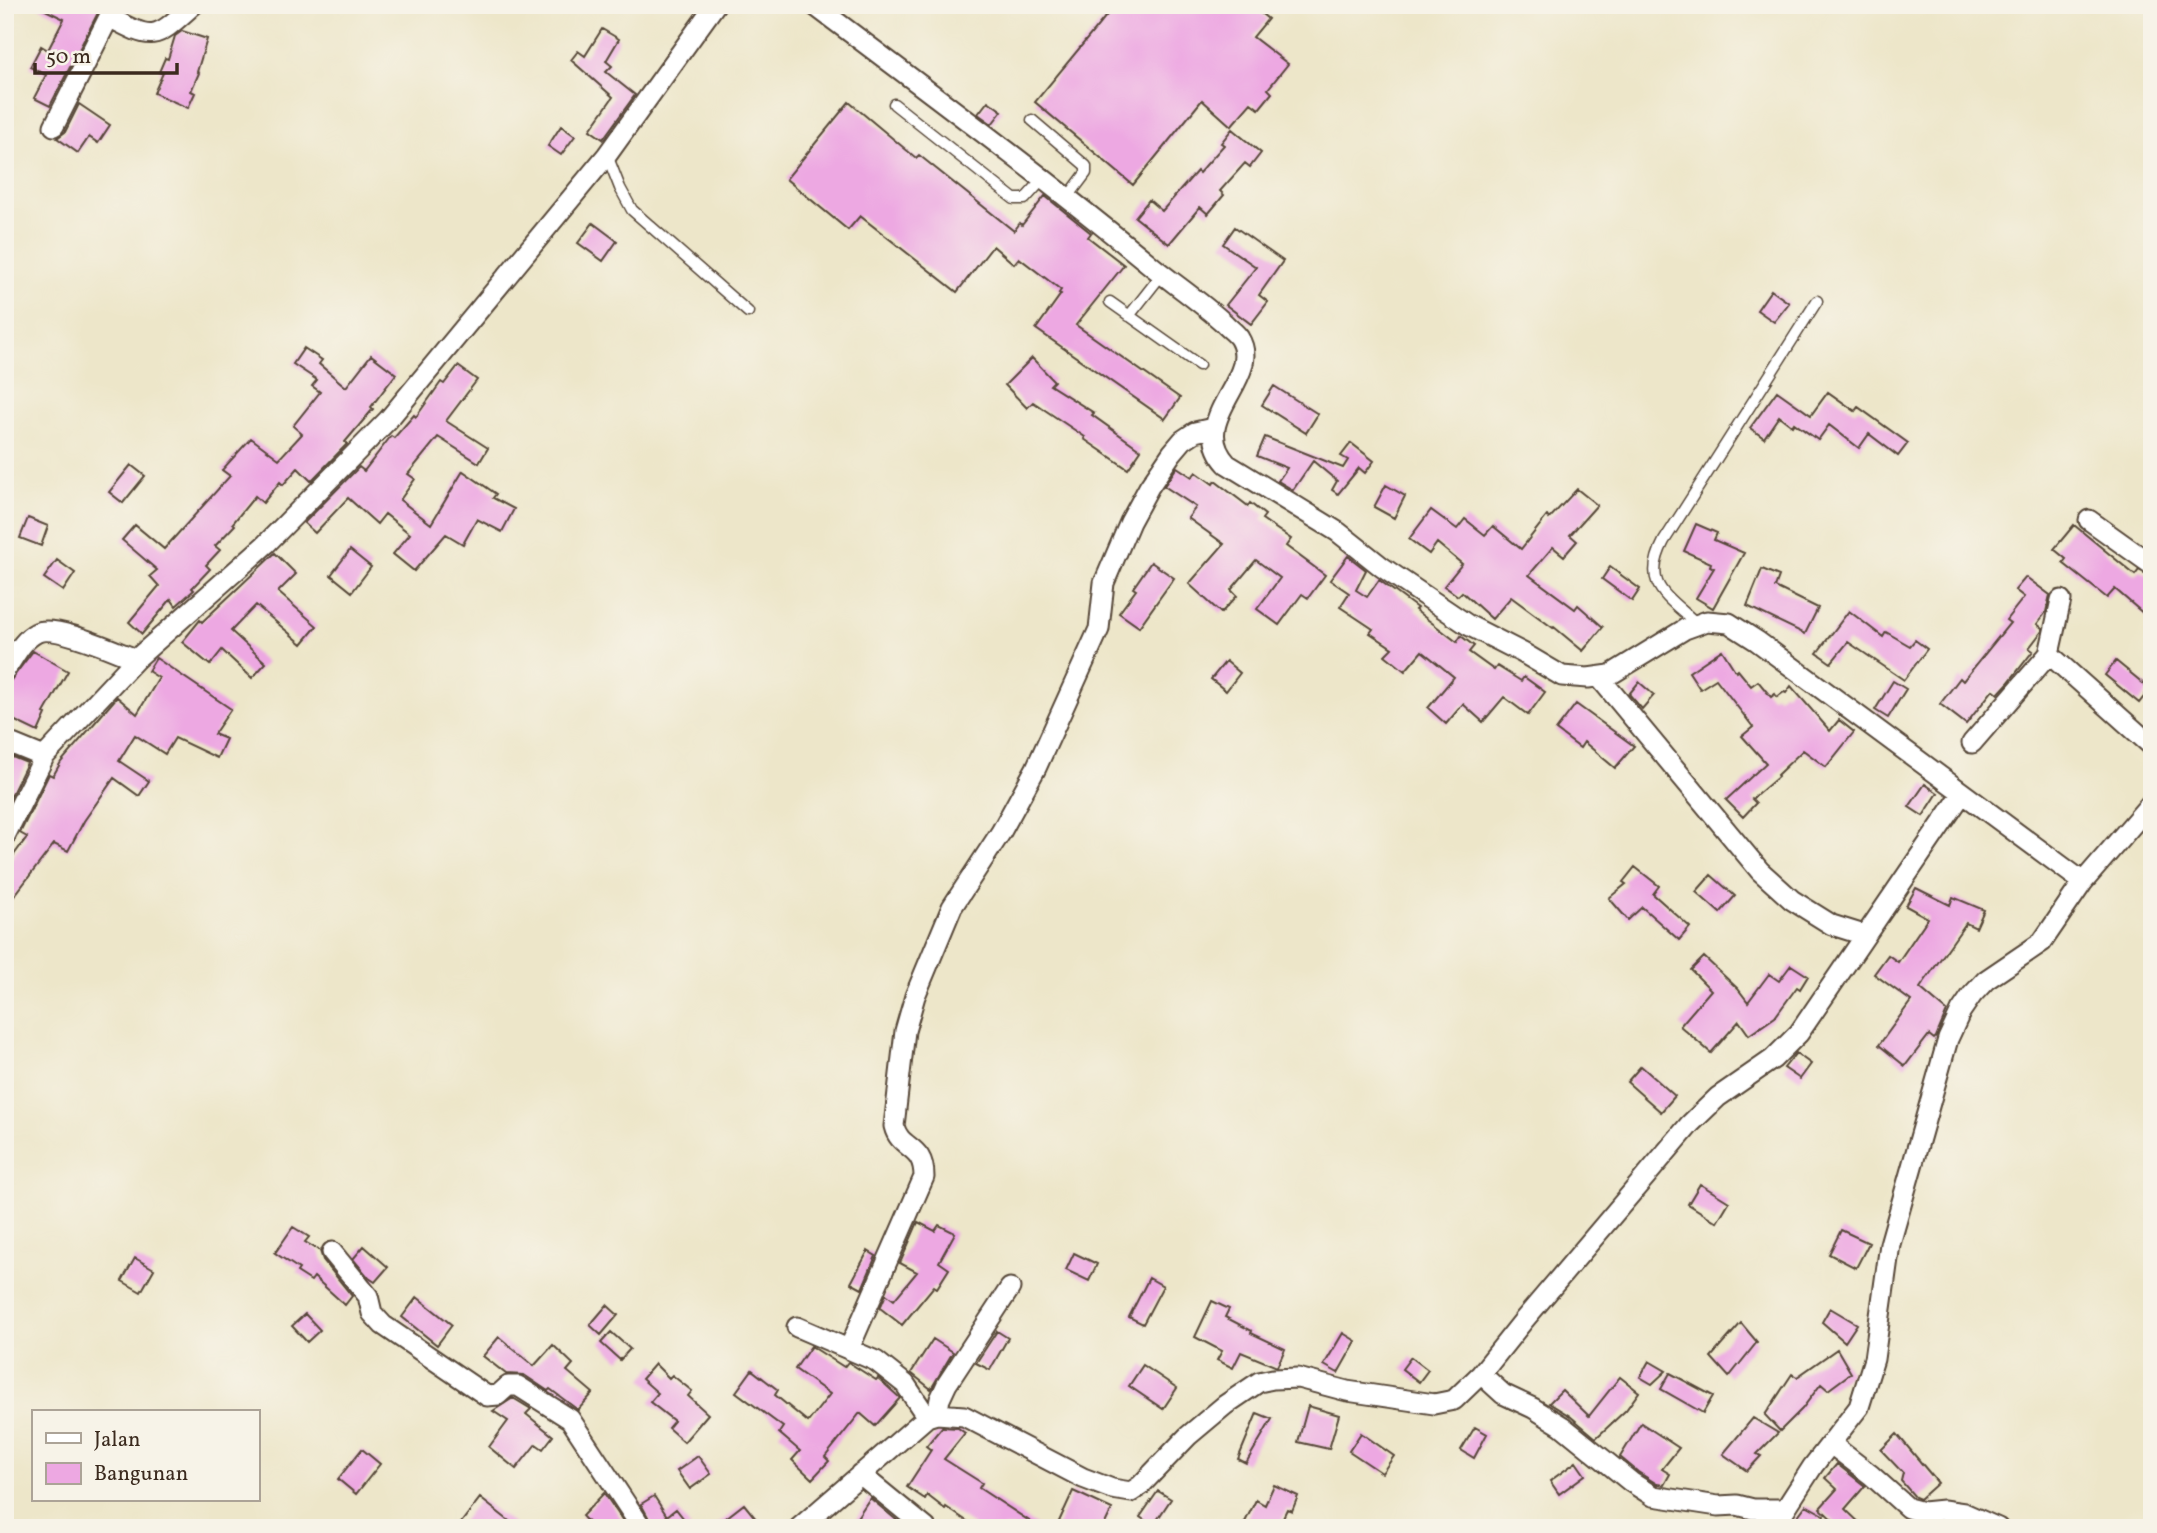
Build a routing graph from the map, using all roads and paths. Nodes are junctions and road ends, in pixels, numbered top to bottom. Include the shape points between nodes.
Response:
1 (193, 5) edge
2 (715, 5) edge
3 (814, 5) edge
4 (112, 11) edge
5 (894, 104) dead end
6 (1032, 120) dead end
7 (54, 126) dead end
8 (607, 155) junction
9 (1044, 178) junction
10 (1068, 197) junction
11 (1162, 274) junction
12 (1110, 302) dead end
13 (1817, 302) dead end
14 (748, 312) dead end
15 (1129, 316) junction
16 (1199, 365) dead end
17 (1213, 428) junction
18 (2089, 520) dead end
19 (2152, 565) edge
20 (2061, 600) dead end
21 (1698, 624) junction
22 (2049, 654) junction
23 (136, 659) junction
24 (5, 670) edge
25 (1599, 677) junction
26 (5, 741) edge
27 (1972, 743) dead end
28 (2152, 746) edge
29 (44, 757) junction
30 (1962, 794) junction
31 (2152, 802) edge
32 (5, 836) edge
33 (2084, 882) junction
34 (1864, 935) junction
35 (332, 1252) dead end
36 (1010, 1288) dead end
37 (797, 1327) dead end
38 (849, 1349) junction
39 (1481, 1374) junction
40 (932, 1416) junction
41 (1831, 1444) junction
42 (860, 1474) junction
43 (1783, 1509) junction
44 (642, 1528) edge
45 (799, 1528) edge
46 (926, 1528) edge
47 (1773, 1528) edge
48 (1998, 1528) edge

1 - 4 street via 156,35 134,31
2 - 8 street
3 - 9 street
4 - 7 street
5 - 9 lane via 1014,199 1025,199
6 - 10 lane via 1086,166 1086,173
8 - 14 lane via 632,210
8 - 23 street via 388,419 267,544
9 - 10 street
10 - 11 street
11 - 15 lane
11 - 17 street via 1215,315 1238,337 1244,351
12 - 15 lane
13 - 21 lane via 1655,558 1653,573 1658,584
15 - 16 lane
17 - 25 street via 1219,455 1227,464 1338,532 1468,625 1562,676
17 - 38 street via 1183,440 1130,522 1104,583 1099,629 1024,789 952,907 915,996 905,1031 894,1126 902,1141 919,1154 925,1177
18 - 19 street
20 - 22 street
21 - 25 street via 1611,675
21 - 30 street via 1729,623 1757,641
22 - 27 street
22 - 28 street
23 - 24 street via 43,630 25,642
23 - 29 street
25 - 34 street via 1760,871 1792,900 1832,925
26 - 29 street
29 - 32 street
30 - 33 street
30 - 34 street
31 - 33 street
33 - 41 street via 2042,942 1986,980 1972,995 1948,1039 1890,1244 1869,1379 1859,1407
34 - 39 street via 1799,1033 1690,1124
35 - 44 street via 368,1296 372,1313 383,1325 487,1396 518,1386 570,1419
36 - 40 street via 947,1384
37 - 38 street
38 - 40 street via 876,1361 905,1384
39 - 40 street via 1454,1400 1434,1404 1297,1378 1259,1382 1198,1428 1131,1492 1083,1478 964,1416
39 - 43 street via 1503,1394 1562,1426 1653,1496
40 - 42 street
41 - 43 street
41 - 48 street via 1908,1508 1964,1513
42 - 45 street
42 - 46 street
43 - 47 street

